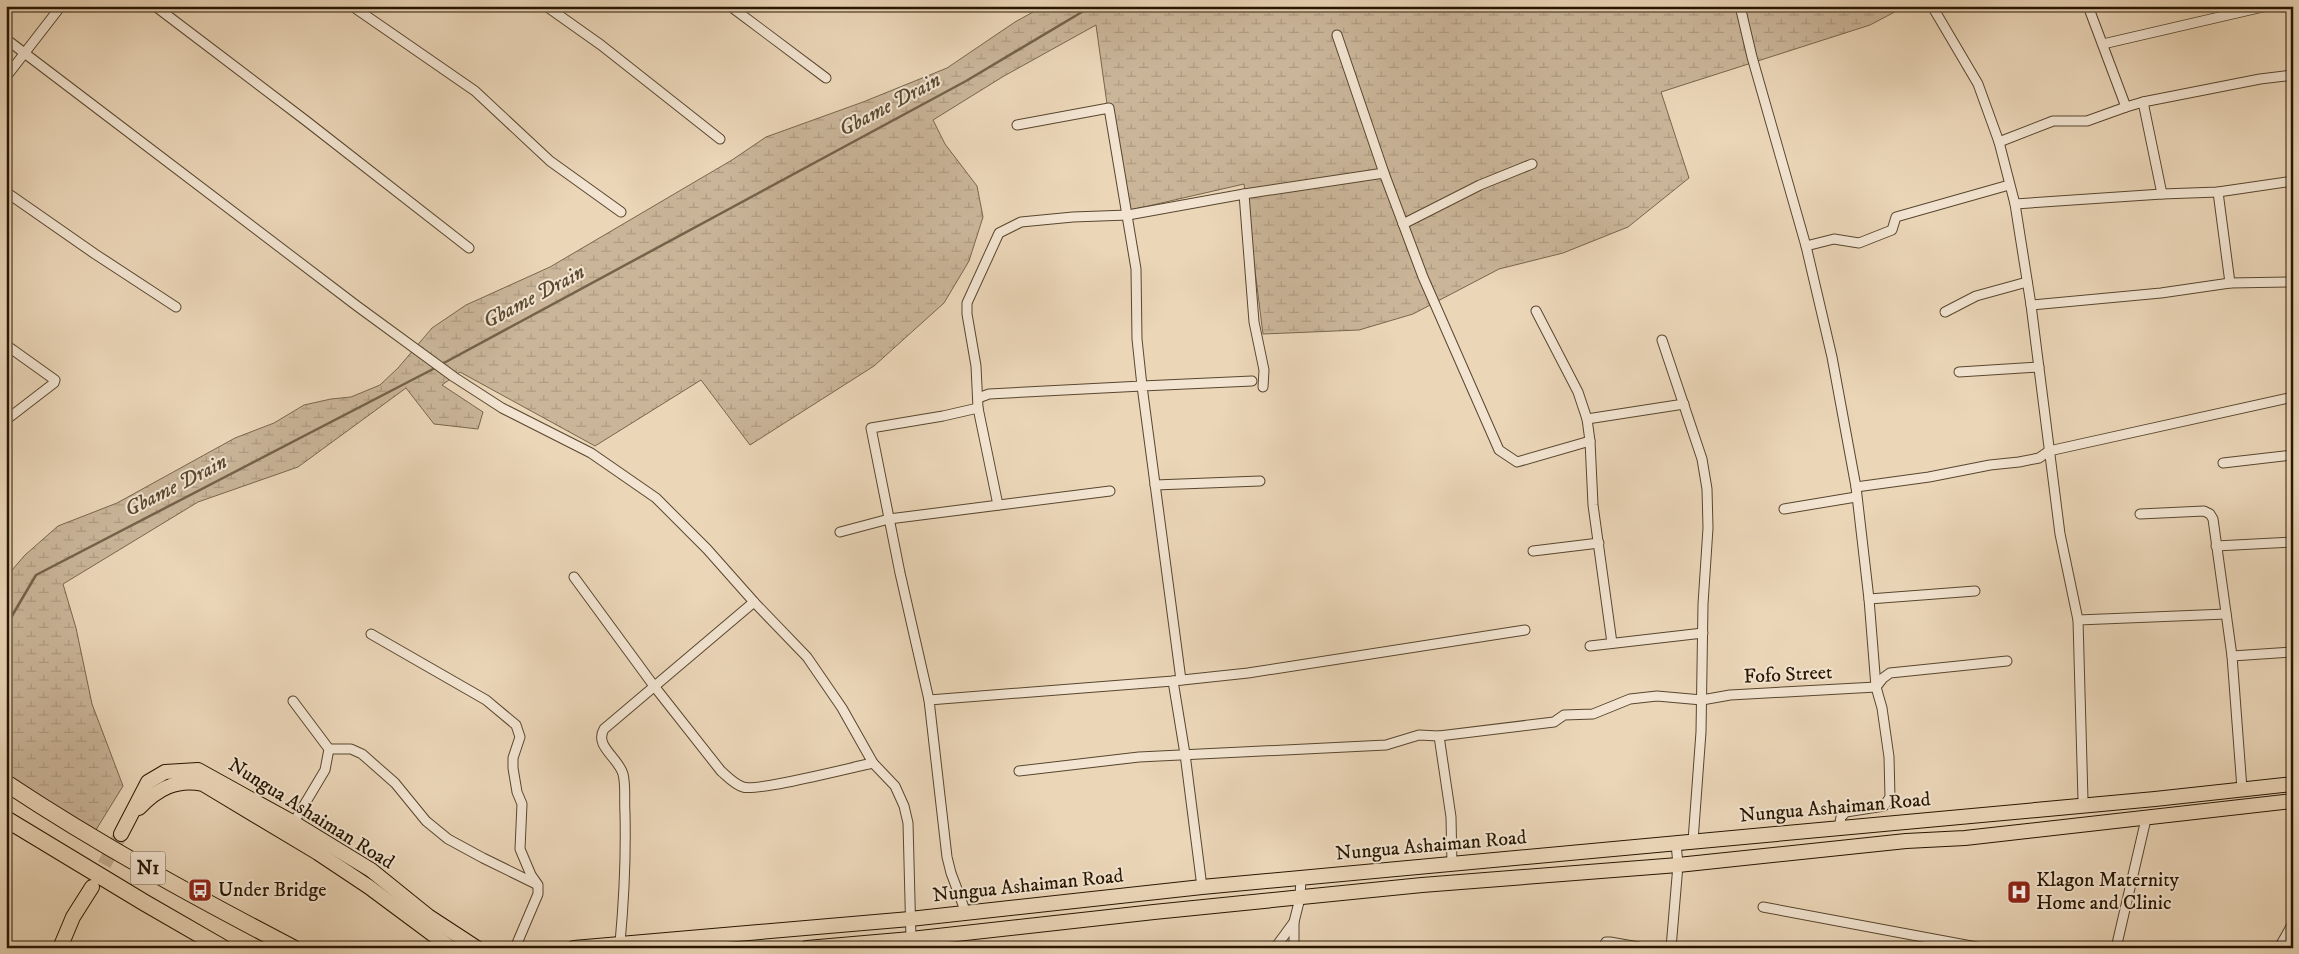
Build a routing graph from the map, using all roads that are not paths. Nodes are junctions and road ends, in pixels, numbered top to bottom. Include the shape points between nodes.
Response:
1 (62, 6) edge
2 (155, 6) edge
3 (352, 6) edge
4 (546, 6) edge
5 (730, 6) edge
6 (1740, 6) edge
7 (1932, 6) edge
8 (2088, 6) edge
9 (2267, 6) edge
10 (1337, 34) dead end
11 (6, 39) edge
12 (2103, 44) junction
13 (26, 53) junction
14 (2293, 76) edge
15 (6, 77) edge
16 (826, 78) dead end
17 (2143, 102) junction
18 (2126, 107) junction
19 (1017, 125) dead end
20 (720, 139) dead end
21 (1999, 142) junction
22 (1532, 164) dead end
23 (1384, 173) junction
24 (2293, 181) edge
25 (2010, 185) junction
26 (6, 192) edge
27 (2218, 192) junction
28 (1244, 194) junction
29 (2162, 194) junction
30 (2014, 204) junction
31 (621, 212) dead end
32 (1128, 215) junction
33 (1403, 224) junction
34 (1806, 246) junction
35 (469, 248) dead end
36 (2027, 282) junction
37 (2293, 282) edge
38 (2230, 283) junction
39 (2031, 305) junction
40 (176, 307) dead end
41 (1536, 311) dead end
42 (1945, 312) dead end
43 (1662, 340) dead end
44 (6, 345) edge
45 (2039, 367) junction
46 (1959, 372) dead end
47 (1252, 381) dead end
48 (1142, 386) junction
49 (1263, 387) dead end
50 (2293, 397) edge
51 (978, 403) junction
52 (1684, 404) junction
53 (1586, 419) junction
54 (6, 420) edge
55 (1590, 441) junction
56 (2050, 451) junction
57 (2293, 455) edge
58 (2224, 463) dead end
59 (1260, 481) dead end
60 (1155, 484) junction
61 (1856, 487) junction
62 (1110, 491) dead end
63 (1856, 497) junction
64 (998, 505) junction
65 (1784, 508) dead end
66 (2140, 514) dead end
67 (889, 519) junction
68 (840, 532) dead end
69 (2293, 542) edge
70 (1599, 543) junction
71 (2216, 546) junction
72 (1532, 550) dead end
73 (574, 577) dead end
74 (1975, 591) dead end
75 (1869, 599) junction
76 (754, 602) junction
77 (2226, 614) junction
78 (2078, 620) junction
79 (1525, 630) dead end
80 (1703, 633) junction
81 (371, 634) dead end
82 (1612, 643) junction
83 (1590, 646) dead end
84 (2293, 652) edge
85 (2232, 656) junction
86 (2007, 661) dead end
87 (1177, 681) junction
88 (654, 686) junction
89 (1876, 687) junction
90 (929, 700) junction
91 (1702, 700) junction
92 (293, 701) dead end
93 (1439, 736) junction
94 (329, 749) junction
95 (1185, 754) junction
96 (873, 763) junction
97 (1019, 771) dead end
98 (6, 783) edge
99 (2293, 784) edge
100 (2242, 789) junction
101 (2293, 802) edge
102 (2081, 805) junction
103 (6, 819) edge
104 (2146, 819) junction
105 (290, 828) junction
106 (1839, 828) junction
107 (121, 834) tunnel mouth
108 (1693, 841) junction
109 (1676, 843) junction
110 (1452, 864) junction
111 (1678, 865) junction
112 (1301, 878) junction
113 (538, 885) junction
114 (92, 886) tunnel mouth
115 (1202, 888) junction
116 (1300, 898) junction
117 (1763, 907) dead end
118 (966, 913) junction
119 (910, 920) junction
120 (1294, 922) junction
121 (2293, 923) edge
122 (911, 939) junction
123 (620, 943) junction
124 (60, 948) edge
125 (223, 948) edge
126 (293, 948) edge
127 (451, 948) edge
128 (477, 948) edge
129 (515, 948) edge
130 (574, 948) edge
131 (807, 948) edge
132 (1275, 948) edge
133 (1294, 948) edge
134 (1603, 948) edge
135 (1644, 948) edge
136 (1671, 948) edge
137 (1982, 948) edge
138 (2116, 948) edge
139 (2279, 948) edge

1 - 13 street
2 - 35 street
3 - 31 street via 476,91 550,161
4 - 20 street
5 - 16 street
6 - 34 street
7 - 21 street via 1978,84
8 - 12 street
9 - 12 street
10 - 23 street
11 - 13 street
12 - 18 street
13 - 15 street
13 - 76 street via 454,377 502,408 591,453 656,498
14 - 17 street
17 - 18 street
17 - 29 street
18 - 21 street via 2088,121 2053,122
19 - 32 street via 1109,108
21 - 25 street
22 - 33 street via 1480,185
23 - 28 street
23 - 33 street
24 - 27 street
25 - 30 street
25 - 34 street via 1896,218 1892,230 1859,243 1834,239
26 - 40 street
27 - 29 street
27 - 38 street
28 - 32 street
28 - 49 street via 1254,322 1264,370
29 - 30 street
30 - 36 street
32 - 48 street via 1136,269 1137,339
32 - 51 street via 1021,222 999,233 967,303
33 - 55 street via 1499,450 1517,462
34 - 61 street via 1832,357
36 - 39 street
36 - 42 street via 1976,296
37 - 38 street
38 - 39 street
39 - 45 street
41 - 53 street via 1578,392
43 - 52 street
44 - 54 street via 55,380
45 - 46 street
45 - 56 street
47 - 48 street
48 - 51 street via 989,394
48 - 60 street
50 - 56 street
51 - 64 street
51 - 67 street via 943,416 871,428
52 - 53 street
52 - 80 street via 1702,458 1708,489
53 - 55 street
55 - 70 street via 1593,505
56 - 61 street via 2039,458 2019,462
56 - 78 street via 2060,534
57 - 58 street
59 - 60 street
60 - 87 street
61 - 63 street
62 - 64 street
63 - 65 street
63 - 75 street
64 - 67 street
66 - 71 street via 2204,511 2210,514
67 - 68 street
67 - 90 street
69 - 71 street
70 - 72 street
70 - 82 street
71 - 77 street
73 - 88 street
74 - 75 street
75 - 89 street
76 - 88 street
76 - 96 street via 808,657
77 - 78 street
77 - 85 street
78 - 102 street
79 - 87 street
80 - 82 street
80 - 91 street
81 - 113 street via 486,700 516,724 520,736 513,768 522,804 520,849
82 - 83 street
84 - 85 street
85 - 100 street
86 - 89 street via 1890,673
87 - 90 street
87 - 95 street
88 - 96 street via 722,771 745,788
88 - 123 street via 600,735 601,742 619,763 623,776 626,854
89 - 91 street, Fofo Street via 1730,695
89 - 106 street via 1885,727 1890,797 1884,806 1846,812 1841,817
90 - 118 street via 947,857
91 - 93 street, Fofo Street via 1657,696 1630,699 1593,714 1564,714 1554,722
91 - 108 street
92 - 94 street
93 - 95 street, Fofo Street via 1411,736 1392,744 1371,747
93 - 110 street via 1451,817
94 - 105 street via 325,770
94 - 113 street via 351,749 362,754 395,783 426,821 448,838
95 - 97 street, Fofo Street
95 - 115 street
96 - 119 street via 895,786 904,806 908,823
98 - 126 highway, N1 via 100,840
99 - 100 main road, Nungua Ashaiman Road
100 - 102 main road, Nungua Ashaiman Road
101 - 104 main road, Nungua Ashaiman Road
102 - 106 main road, Nungua Ashaiman Road
103 - 125 highway, N1
104 - 111 main road, Nungua Ashaiman Road
104 - 138 street
105 - 107 main road, Nungua Ashaiman Road via 198,770 165,772 148,782
105 - 127 main road, Nungua Ashaiman Road
105 - 128 main road, Nungua Ashaiman Road via 371,870 428,916
106 - 108 main road, Nungua Ashaiman Road
108 - 109 main road, Nungua Ashaiman Road
109 - 110 main road, Nungua Ashaiman Road
109 - 111 street
110 - 112 main road, Nungua Ashaiman Road
111 - 116 main road, Nungua Ashaiman Road
111 - 136 street
112 - 115 main road, Nungua Ashaiman Road
112 - 116 street
113 - 129 street via 538,894
114 - 124 main road via 73,917
115 - 118 main road, Nungua Ashaiman Road
116 - 120 street
116 - 122 main road, Nungua Ashaiman Road
117 - 137 street
118 - 119 main road, Nungua Ashaiman Road
119 - 122 street
119 - 123 main road, Nungua Ashaiman Road
120 - 132 street
120 - 133 street
121 - 139 street
122 - 131 main road, Nungua Ashaiman Road
123 - 130 main road, Nungua Ashaiman Road
134 - 135 street via 1606,942 1610,942

